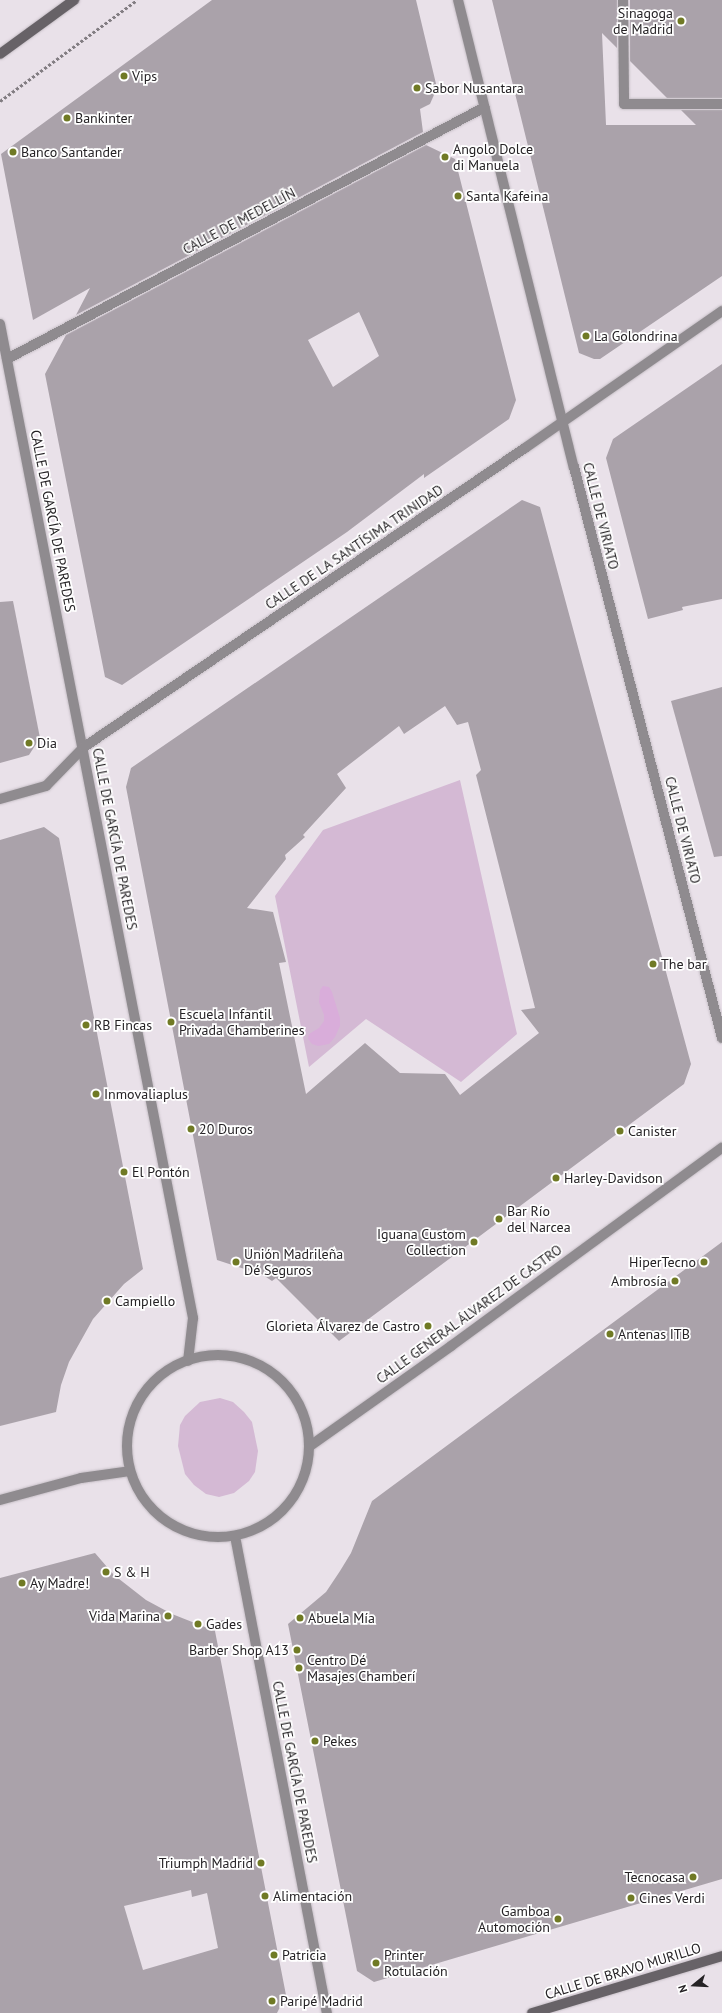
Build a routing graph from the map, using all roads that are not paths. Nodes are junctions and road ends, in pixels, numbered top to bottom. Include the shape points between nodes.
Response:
1 (74, 0) edge
2 (458, 0) edge
3 (623, 0) edge
4 (0, 54) edge
5 (722, 104) edge
6 (485, 107) junction
7 (722, 311) edge
8 (0, 324) edge
9 (7, 359) junction
10 (563, 421) junction
11 (84, 747) junction
12 (0, 799) edge
13 (722, 1038) edge
14 (722, 1148) edge
15 (188, 1361) junction
16 (310, 1446) junction
17 (130, 1471) junction
18 (0, 1500) edge
19 (235, 1536) junction
20 (722, 1956) edge
21 (327, 2013) edge
22 (532, 2013) edge

1 - 4 main road
2 - 6 street, CALLE DE VIRIATO
3 - 5 street via 624,104
6 - 9 street, CALLE DE MEDELLÍN
6 - 10 street, CALLE DE VIRIATO
7 - 10 street, CALLE DE LA SANTÍSIMA TRINIDAD
8 - 9 street, CALLE DE GARCÍA DE PAREDES
9 - 11 street, CALLE DE GARCÍA DE PAREDES
10 - 11 street, CALLE DE LA SANTÍSIMA TRINIDAD
10 - 13 street, CALLE DE VIRIATO
11 - 12 street, CALLE DE LA SANTÍSIMA TRINIDAD via 46,786
11 - 15 street, CALLE DE GARCÍA DE PAREDES via 193,1318
14 - 16 street, CALLE GENERAL ÁLVAREZ DE CASTRO
15 - 16 street via 200,1357 231,1355 261,1365 287,1386 304,1414
15 - 17 street via 170,1368 148,1387 133,1413 127,1442
16 - 19 street via 304,1478 287,1506 262,1527
17 - 18 street via 81,1478
17 - 19 street via 145,1501 169,1523 199,1536
19 - 21 street, CALLE DE GARCÍA DE PAREDES
20 - 22 main road, CALLE DE BRAVO MURILLO

